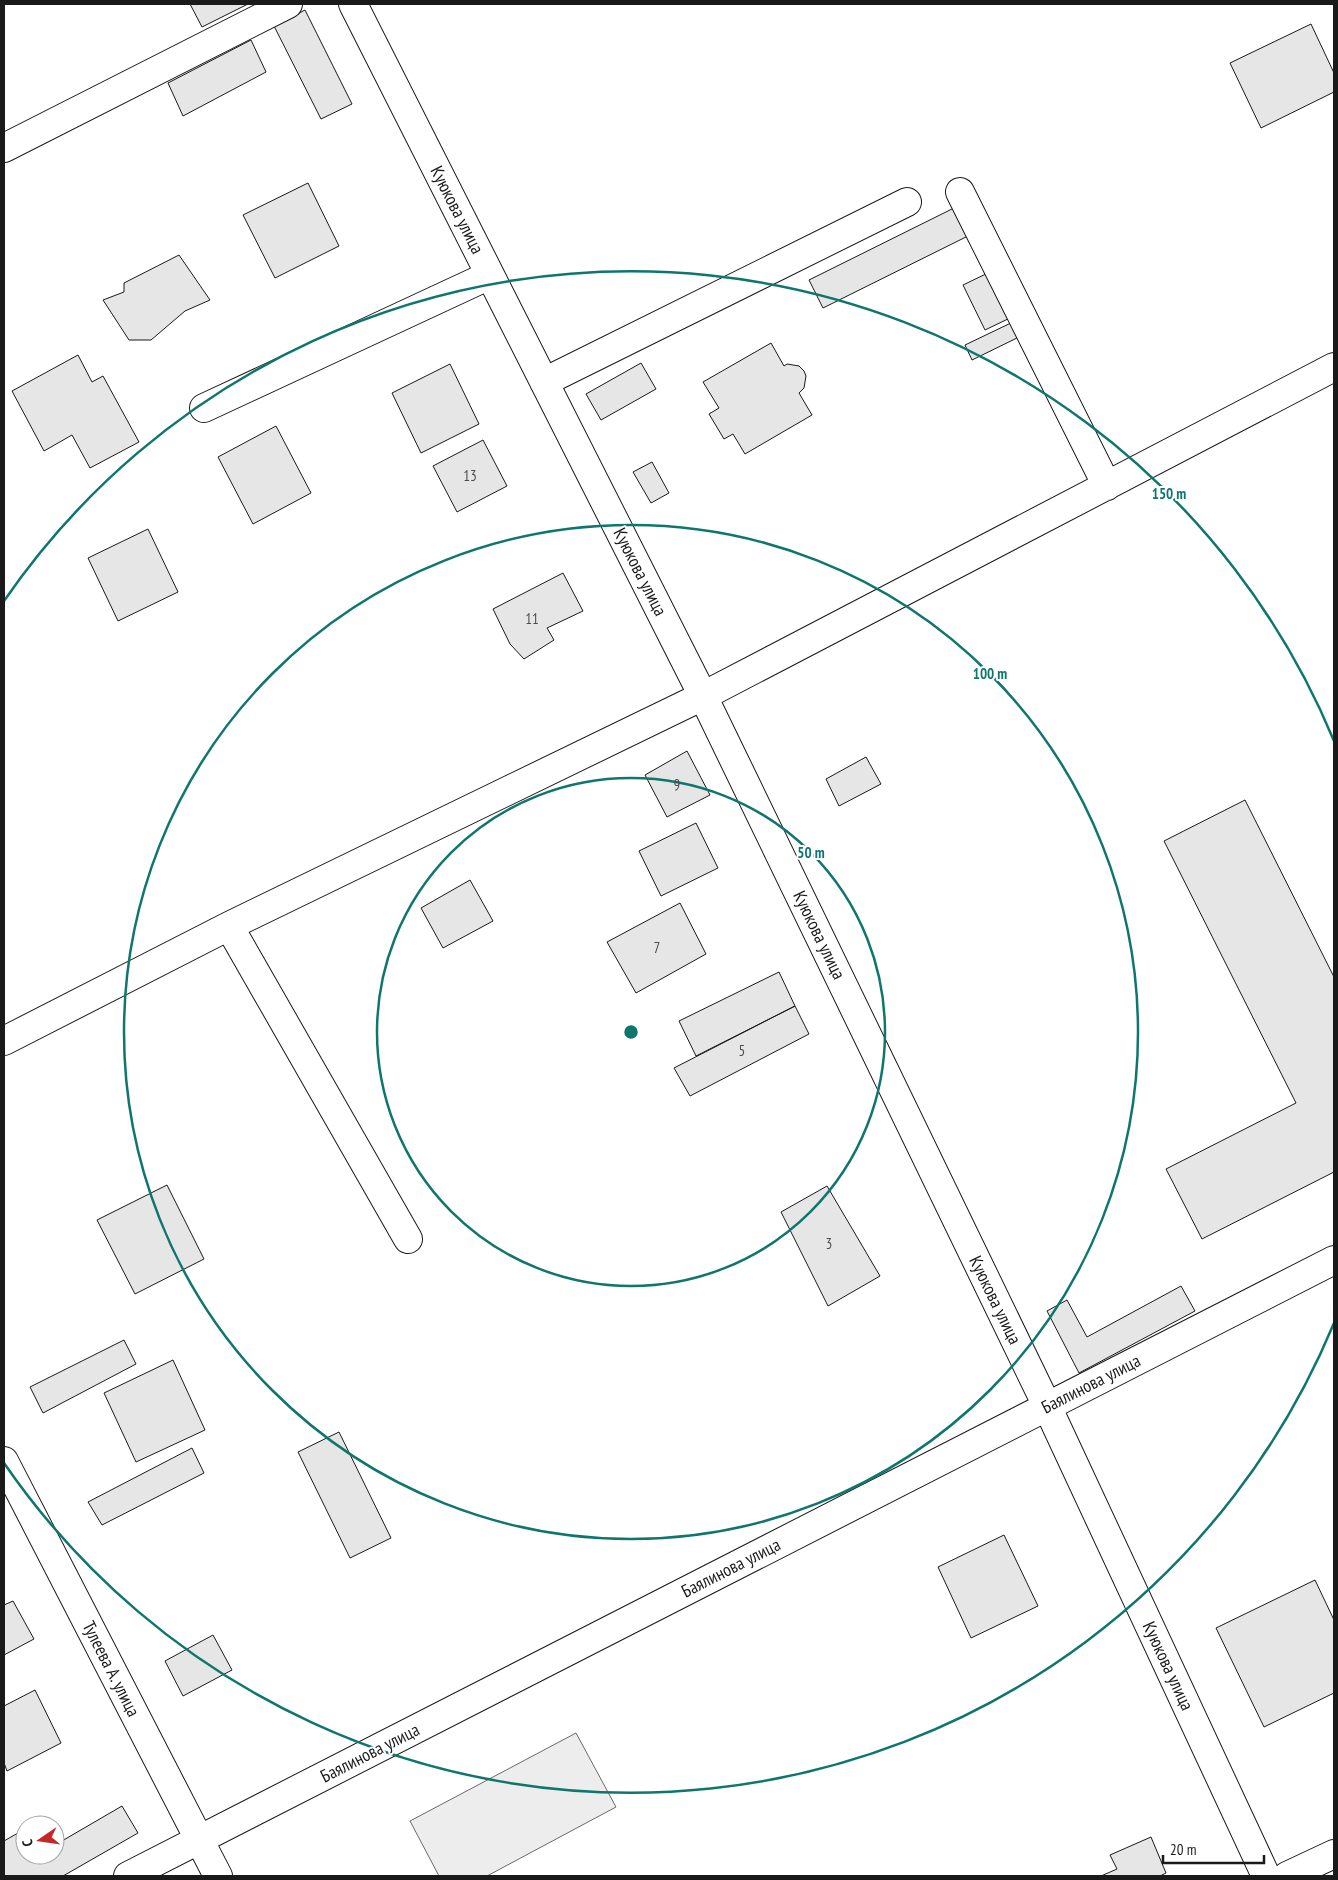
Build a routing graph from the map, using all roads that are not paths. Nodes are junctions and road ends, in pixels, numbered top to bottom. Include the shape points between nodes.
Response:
1 (288, 4) edge
2 (353, 4) edge
3 (4, 148) edge
4 (960, 192) dead end
5 (907, 202) dead end
6 (490, 275) junction
7 (1334, 367) edge
8 (544, 382) junction
9 (204, 408) dead end
10 (1107, 486) junction
11 (703, 696) junction
12 (229, 926) junction
13 (4, 1041) edge
14 (408, 1239) dead end
15 (1334, 1260) edge
16 (1047, 1406) junction
17 (4, 1461) edge
18 (200, 1840) junction
19 (1334, 1854) edge
20 (128, 1876) edge
21 (218, 1876) edge
22 (1266, 1876) edge
23 (1287, 1876) edge

1 - 3 street
2 - 6 street, Куюкова улица
4 - 10 street
5 - 8 street
6 - 8 street, Куюкова улица
6 - 9 street
7 - 10 street
8 - 11 street, Куюкова улица
10 - 11 street
11 - 12 street
11 - 16 street, Куюкова улица
12 - 13 street
12 - 14 street
15 - 16 street, Баялинова улица
16 - 18 street, Баялинова улица
16 - 22 street, Куюкова улица
17 - 18 street, Тулеева А. улица
18 - 20 street, Баялинова улица
18 - 21 street, Тулеева А. улица
19 - 23 street

